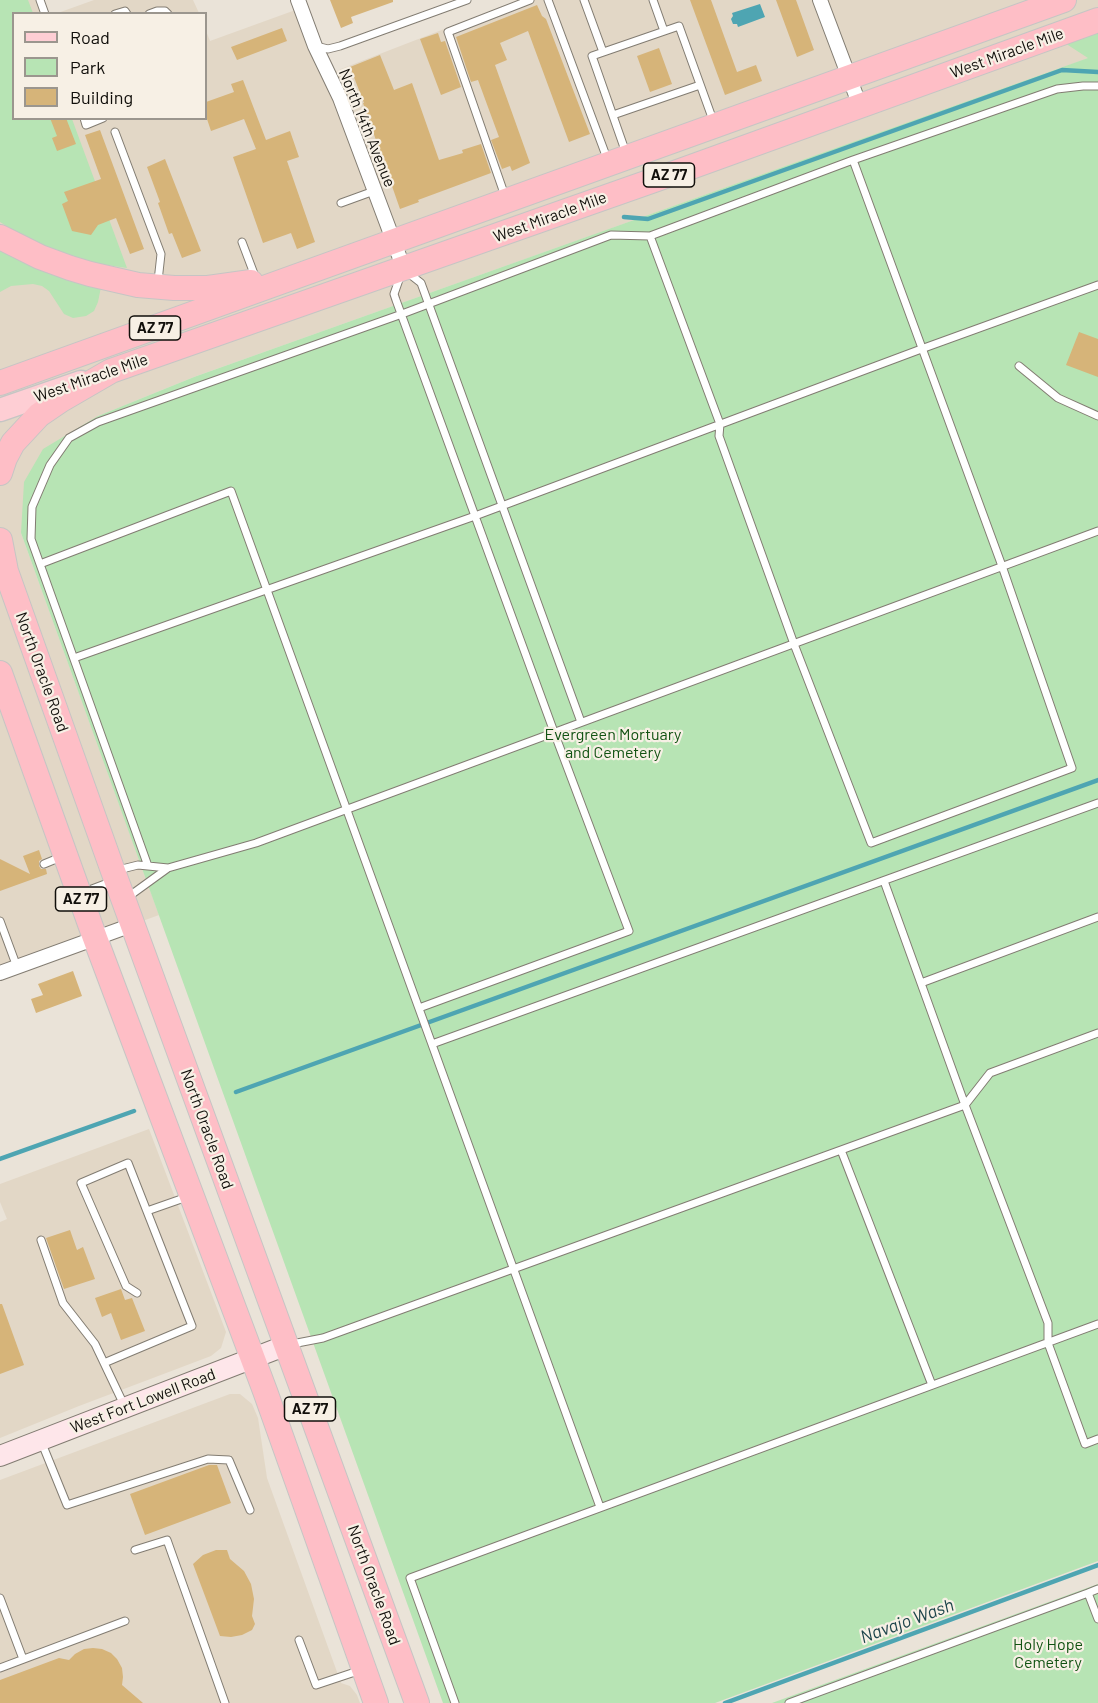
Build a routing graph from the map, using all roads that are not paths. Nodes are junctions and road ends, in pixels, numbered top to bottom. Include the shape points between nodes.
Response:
1 (298, 0) edge
2 (467, 0) edge
3 (530, 0) edge
4 (548, 0) edge
5 (584, 0) edge
6 (653, 0) edge
7 (820, 0) edge
8 (1064, 0) edge
9 (1098, 20) edge
10 (664, 31) junction
11 (315, 46) junction
12 (603, 52) junction
13 (849, 76) junction
14 (700, 85) junction
15 (1098, 86) edge
16 (860, 106) junction
17 (613, 115) junction
18 (85, 120) edge
19 (98, 120) edge
20 (715, 125) junction
21 (115, 132) dead end
22 (618, 160) junction
23 (854, 160) junction
24 (374, 190) junction
25 (506, 201) junction
26 (341, 203) dead end
27 (650, 236) junction
28 (0, 237) edge
29 (393, 241) junction
30 (243, 242) dead end
31 (404, 269) junction
32 (309, 272) junction
33 (256, 281) junction
34 (1098, 285) edge
35 (158, 287) junction
36 (428, 304) junction
37 (402, 314) junction
38 (924, 348) junction
39 (1019, 366) dead end
40 (111, 371) junction
41 (0, 384) edge
42 (0, 410) edge
43 (1098, 416) edge
44 (720, 424) junction
45 (0, 473) edge
46 (502, 506) junction
47 (476, 516) junction
48 (1098, 531) edge
49 (0, 540) edge
50 (3, 562) edge
51 (40, 564) junction
52 (1002, 566) junction
53 (267, 590) junction
54 (794, 644) junction
55 (74, 658) junction
56 (6, 699) edge
57 (581, 722) junction
58 (554, 732) junction
59 (1098, 803) edge
60 (347, 809) junction
61 (147, 866) junction
62 (168, 868) junction
63 (884, 881) junction
64 (118, 884) junction
65 (79, 894) junction
66 (1098, 917) edge
67 (0, 921) edge
68 (132, 925) junction
69 (95, 938) junction
70 (17, 967) junction
71 (0, 974) edge
72 (921, 983) junction
73 (419, 1008) junction
74 (1098, 1033) edge
75 (432, 1044) junction
76 (965, 1105) junction
77 (842, 1150) junction
78 (191, 1195) junction
79 (147, 1211) junction
80 (41, 1240) dead end
81 (514, 1269) junction
82 (137, 1293) dead end
83 (1098, 1324) edge
84 (1048, 1343) junction
85 (287, 1345) junction
86 (252, 1359) junction
87 (104, 1363) junction
88 (932, 1385) junction
89 (125, 1408) junction
90 (1098, 1439) edge
91 (41, 1441) junction
92 (0, 1456) edge
93 (600, 1508) junction
94 (250, 1510) dead end
95 (135, 1550) dead end
96 (1098, 1589) edge
97 (1089, 1593) junction
98 (0, 1598) edge
99 (1098, 1619) edge
100 (125, 1621) dead end
101 (299, 1640) dead end
102 (23, 1659) junction
103 (0, 1668) edge
104 (363, 1669) junction
105 (225, 1703) edge
106 (376, 1703) edge
107 (417, 1703) edge
108 (455, 1703) edge
109 (789, 1703) edge

1 - 11 street, North 14th Avenue
2 - 11 lane via 340,46
3 - 25 lane via 448,32
4 - 22 lane
5 - 12 lane
6 - 10 lane
7 - 13 street
8 - 13 highway, West Miracle Mile / AZ 77
9 - 16 highway, West Miracle Mile / AZ 77
10 - 12 lane
10 - 14 lane via 679,26
11 - 24 street, North 14th Avenue via 340,98
12 - 17 lane via 592,56
13 - 16 street
13 - 20 highway, West Miracle Mile / AZ 77
14 - 17 lane
14 - 20 lane
15 - 23 lane via 1058,89
16 - 31 highway, West Miracle Mile / AZ 77
17 - 22 lane
18 - 19 lane via 86,125
20 - 22 highway, West Miracle Mile / AZ 77
21 - 35 lane via 161,254
22 - 25 highway, West Miracle Mile / AZ 77
23 - 27 lane
23 - 38 lane
24 - 26 lane
24 - 29 street, North 14th Avenue
25 - 29 highway, West Miracle Mile / AZ 77
27 - 36 lane via 611,236
27 - 44 lane
28 - 35 highway via 80,271
29 - 31 street, North 14th Avenue
29 - 32 highway, West Miracle Mile / AZ 77
30 - 33 lane
31 - 36 lane via 421,283
31 - 37 lane via 394,294
31 - 40 highway, West Miracle Mile / AZ 77
32 - 33 highway
32 - 41 highway, West Miracle Mile / AZ 77
33 - 35 highway via 208,288
34 - 38 lane
36 - 37 lane
36 - 46 lane
37 - 47 lane
37 - 51 lane via 98,422 69,438 50,465 32,507 31,539
38 - 44 lane
38 - 52 lane
39 - 43 lane via 1058,398
40 - 42 main road, West Miracle Mile / AZ 77
40 - 45 highway, AZ 77 via 39,415 13,443
44 - 46 lane
44 - 54 lane via 719,436
46 - 47 lane
46 - 57 lane
47 - 53 lane
47 - 58 lane
48 - 52 lane
49 - 50 highway, AZ 77
50 - 64 highway, North Oracle Road / AZ 77
51 - 53 lane via 231,491
51 - 55 lane
52 - 54 lane
52 - 54 lane via 1072,768 1050,777 871,843
53 - 55 lane
53 - 60 lane
54 - 57 lane
55 - 61 lane
56 - 65 highway, AZ 77 via 54,860
57 - 58 lane
58 - 60 lane
58 - 73 lane via 629,931
59 - 63 lane
60 - 62 lane via 256,843
60 - 73 lane
61 - 62 lane
61 - 64 lane via 138,865
62 - 64 lane
63 - 72 lane
63 - 75 lane
64 - 65 lane
64 - 68 highway, North Oracle Road / AZ 77
65 - 69 highway, AZ 77
66 - 72 lane
67 - 70 lane
68 - 69 street
68 - 85 highway, North Oracle Road / AZ 77
69 - 70 street
69 - 78 highway, AZ 77
70 - 71 street
72 - 76 lane
73 - 75 lane
74 - 76 lane via 990,1073
75 - 81 lane
76 - 77 lane
76 - 84 lane via 1048,1323
77 - 81 lane
77 - 88 lane
78 - 79 lane
78 - 86 highway, AZ 77
79 - 82 lane via 128,1163 81,1183 126,1286
79 - 87 lane via 192,1326
80 - 87 lane via 63,1303 95,1344
81 - 85 lane via 323,1338
81 - 93 lane
83 - 84 lane
84 - 88 lane
84 - 90 lane via 1085,1444
85 - 86 main road, West Fort Lowell Road
85 - 107 highway, North Oracle Road / AZ 77
86 - 89 main road, West Fort Lowell Road
86 - 104 highway, AZ 77
87 - 89 lane
88 - 93 lane
89 - 91 main road, West Fort Lowell Road
91 - 92 main road, West Fort Lowell Road
91 - 94 lane via 67,1505 208,1459 229,1460
93 - 108 lane via 410,1578
95 - 105 lane via 167,1540
96 - 97 lane
97 - 99 lane
97 - 109 lane
98 - 102 lane
100 - 102 lane
101 - 104 lane via 316,1685
102 - 103 lane
104 - 106 highway, AZ 77

